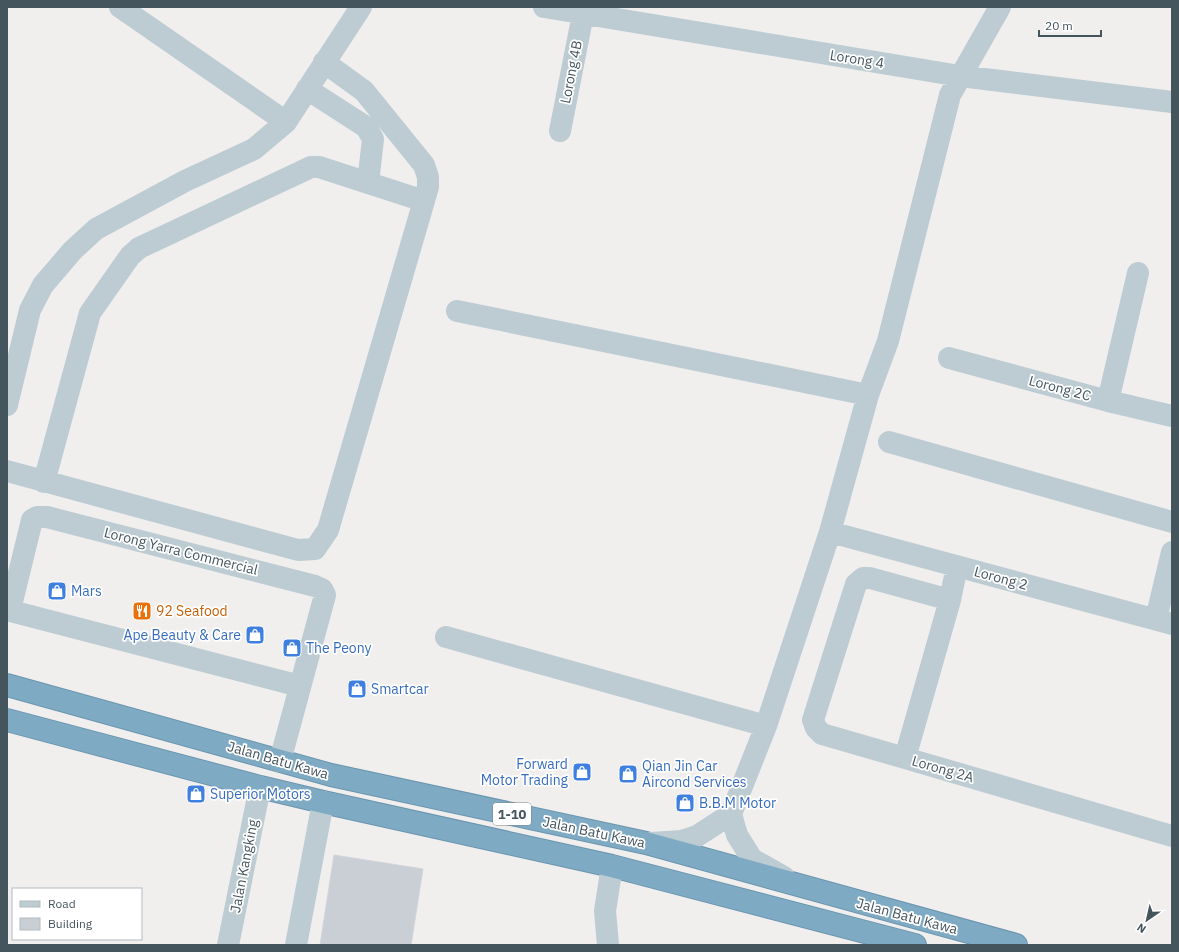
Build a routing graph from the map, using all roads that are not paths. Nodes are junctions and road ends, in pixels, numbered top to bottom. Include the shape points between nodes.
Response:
1 (120, 7) edge
2 (361, 7) edge
3 (544, 7) edge
4 (1000, 7) edge
5 (583, 14) junction
6 (324, 62) junction
7 (960, 76) junction
8 (307, 89) junction
9 (1172, 102) edge
10 (286, 122) junction
11 (560, 131) dead end
12 (368, 183) junction
13 (424, 200) junction
14 (1138, 273) dead end
15 (457, 310) dead end
16 (949, 358) dead end
17 (868, 395) junction
18 (1108, 401) junction
19 (7, 405) edge
20 (1172, 416) edge
21 (889, 442) dead end
22 (7, 472) edge
23 (44, 482) junction
24 (1172, 522) edge
25 (830, 532) junction
26 (1172, 552) edge
27 (957, 566) junction
28 (950, 600) junction
29 (8, 610) edge
30 (1164, 622) edge
31 (446, 637) dead end
32 (7, 685) edge
33 (300, 686) junction
34 (7, 720) edge
35 (766, 726) junction
36 (905, 758) junction
37 (280, 761) junction
38 (260, 787) junction
39 (323, 802) junction
40 (731, 814) junction
41 (1172, 836) edge
42 (646, 843) junction
43 (612, 866) junction
44 (805, 888) junction
45 (228, 945) edge
46 (296, 945) edge
47 (608, 945) edge
48 (915, 945) edge
49 (1016, 945) edge

1 - 10 street
2 - 6 street
3 - 5 street, Lorong 4
4 - 7 street
5 - 7 street, Lorong 4
5 - 11 street, Lorong 4B
6 - 8 street
6 - 13 street via 364,91 424,165 428,177
7 - 9 street, Lorong 4
7 - 17 street via 950,95 888,341
8 - 10 street
8 - 12 street via 366,126 373,139
10 - 19 street via 254,149 185,181 96,228 72,250 43,285 30,310
12 - 13 street
12 - 23 street via 319,167 311,167 139,248 130,256 90,313
13 - 23 street via 328,530 315,549 298,550
14 - 18 street
15 - 17 street
16 - 18 street, Lorong 2C
17 - 25 street
18 - 20 street, Lorong 2C
21 - 24 street
22 - 23 street
25 - 27 street, Lorong 2
25 - 35 street
26 - 30 street
27 - 28 street, Lorong 2A
27 - 30 street, Lorong 2
28 - 36 street, Lorong 2A
28 - 36 street via 870,578 863,578 856,584 814,720 816,728 822,734
29 - 33 street
29 - 33 street, Lorong Yarra Commercial via 32,520 37,517 47,517 315,586 322,589 325,595
31 - 35 street
32 - 37 highway, Jalan Batu Kawa / 1-10
33 - 37 street
34 - 38 highway, Jalan Batu Kawa / 1-10
35 - 40 street
36 - 41 street, Lorong 2A
37 - 42 highway, Jalan Batu Kawa / 1-10 via 331,775
38 - 39 highway, Jalan Batu Kawa / 1-10
38 - 45 street, Jalan Kangking
39 - 43 highway, Jalan Batu Kawa / 1-10
39 - 46 street
40 - 42 street via 692,838
40 - 44 street via 737,835 752,859
42 - 44 highway, Jalan Batu Kawa / 1-10
43 - 47 street via 605,911
43 - 48 highway, Jalan Batu Kawa / 1-10
44 - 49 highway, Jalan Batu Kawa / 1-10

